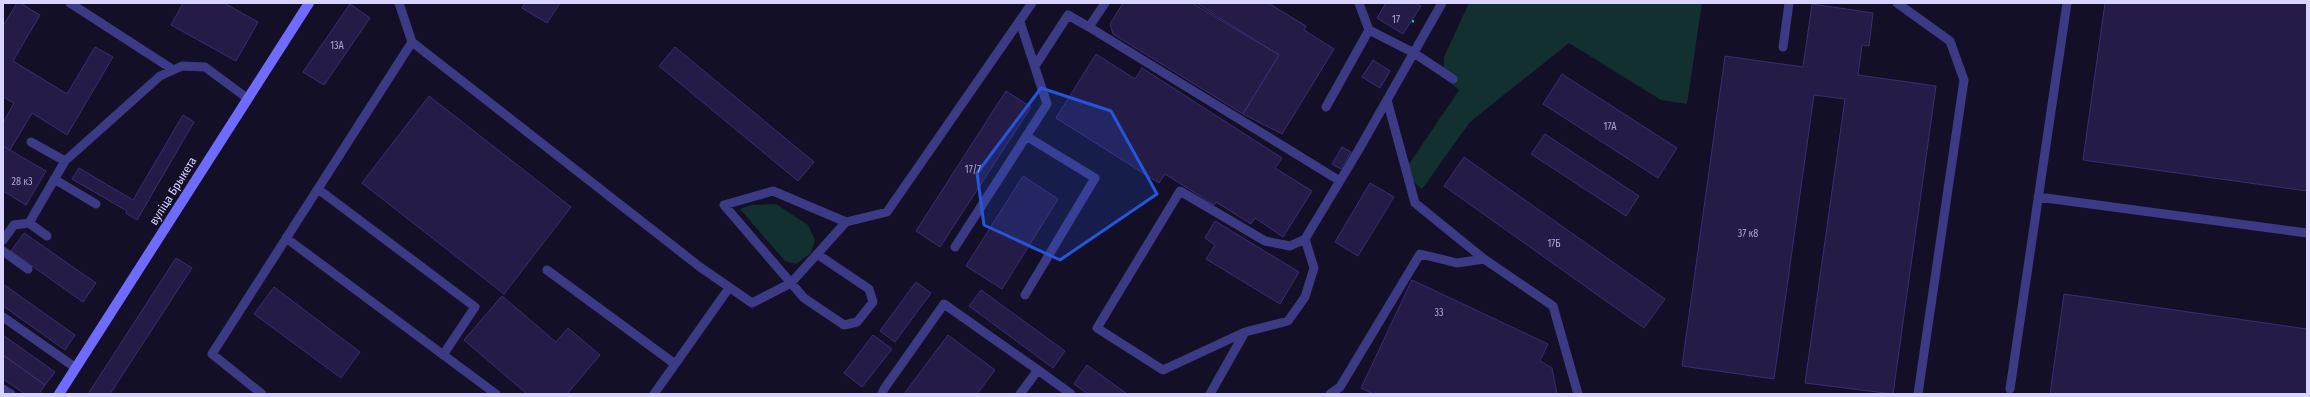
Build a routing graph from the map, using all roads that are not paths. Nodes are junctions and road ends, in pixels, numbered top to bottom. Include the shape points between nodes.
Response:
1 (70, 3) edge
2 (309, 3) edge
3 (399, 3) edge
4 (1032, 3) edge
5 (1105, 3) edge
6 (1360, 3) edge
7 (1442, 3) edge
8 (1789, 3) edge
9 (1896, 3) edge
10 (2067, 3) edge
11 (1020, 22) junction
12 (1088, 27) junction
13 (1369, 30) junction
14 (412, 42) junction
15 (1783, 47) dead end
16 (1414, 53) junction
17 (1035, 66) junction
18 (172, 69) junction
19 (1452, 79) dead end
20 (247, 98) junction
21 (1387, 100) junction
22 (1326, 106) dead end
23 (1026, 136) junction
24 (31, 142) dead end
25 (65, 162) junction
26 (54, 180) junction
27 (1340, 181) junction
28 (318, 189) junction
29 (2038, 197) junction
30 (96, 204) dead end
31 (846, 222) junction
32 (29, 223) junction
33 (2307, 233) edge
34 (47, 236) dead end
35 (286, 238) junction
36 (1305, 239) junction
37 (3, 240) edge
38 (955, 247) dead end
39 (3, 251) edge
40 (817, 254) junction
41 (1484, 259) junction
42 (28, 269) dead end
43 (546, 270) dead end
44 (791, 282) junction
45 (729, 288) junction
46 (1025, 295) dead end
47 (3, 317) edge
48 (1245, 332) junction
49 (444, 355) junction
50 (675, 364) junction
51 (76, 368) junction
52 (1038, 370) junction
53 (3, 388) edge
54 (2010, 389) dead end
55 (11, 394) edge
56 (59, 394) edge
57 (262, 394) edge
58 (496, 394) edge
59 (654, 394) edge
60 (882, 394) edge
61 (1020, 394) edge
62 (1071, 394) edge
63 (1210, 394) edge
64 (1330, 394) edge
65 (1578, 394) edge
66 (1918, 394) edge

1 - 18 lane
2 - 20 street, вуліца Брыкета
3 - 14 lane
4 - 11 lane
5 - 12 lane
6 - 13 lane
7 - 16 lane
8 - 15 lane
9 - 66 lane via 1950,41 1964,80
10 - 29 lane
11 - 17 lane
11 - 31 lane via 887,212
12 - 17 lane via 1068,15
12 - 27 lane
13 - 16 lane
13 - 22 lane
14 - 28 lane
14 - 45 lane
16 - 19 lane
16 - 21 lane
17 - 23 lane via 1047,104
18 - 20 lane via 182,66 205,67
18 - 25 lane via 160,76
20 - 51 street, вуліца Брыкета
21 - 27 lane
21 - 41 lane via 1415,203
23 - 38 lane
23 - 46 lane via 1095,178
24 - 25 lane
25 - 26 lane
26 - 30 lane
26 - 32 lane
27 - 36 lane
28 - 35 lane
28 - 49 lane via 475,307
29 - 33 lane
29 - 54 lane
31 - 40 lane
31 - 44 lane via 773,191 724,205
32 - 34 lane
32 - 37 lane via 14,225
35 - 49 lane
35 - 57 lane via 212,354
36 - 48 lane via 1314,268 1305,297 1288,320
36 - 48 lane via 1290,246 1265,241 1180,191 1097,328 1163,370
39 - 42 lane
40 - 44 lane
40 - 44 lane via 869,288 873,302 857,322 844,325 804,298
41 - 64 lane via 1457,263 1420,254 1340,387
41 - 65 lane via 1553,306
43 - 50 lane
44 - 45 lane via 752,303
45 - 50 lane
47 - 51 lane
48 - 63 lane
49 - 58 lane
50 - 59 lane
51 - 56 street, вуліца Брыкета
52 - 60 lane via 944,304
52 - 61 lane
52 - 62 lane
53 - 55 lane

